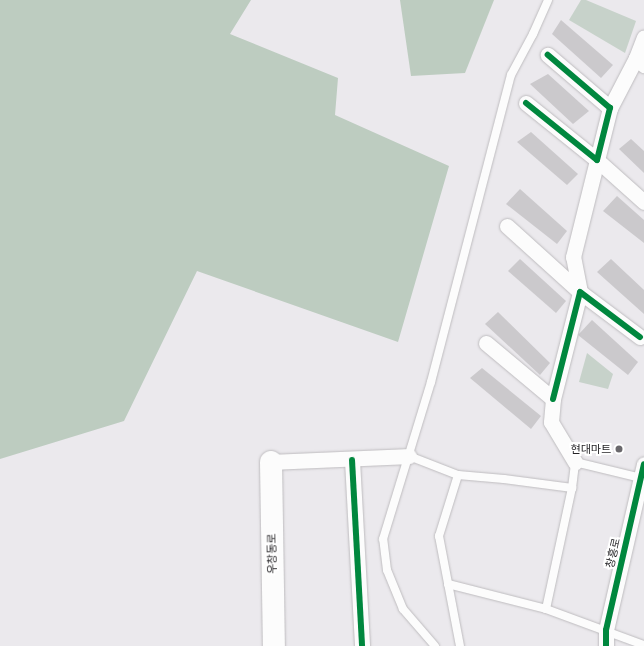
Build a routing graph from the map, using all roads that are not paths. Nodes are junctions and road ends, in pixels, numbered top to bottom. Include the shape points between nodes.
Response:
1 (548, 0) edge
2 (644, 37) edge
3 (548, 55) dead end
4 (640, 62) edge
5 (526, 103) dead end
6 (610, 108) junction
7 (597, 160) junction
8 (644, 202) edge
9 (507, 226) dead end
10 (580, 292) junction
11 (640, 337) dead end
12 (486, 343) dead end
13 (553, 399) junction
14 (409, 456) junction
15 (352, 460) junction
16 (271, 462) joint
17 (575, 462) junction
18 (643, 473) edge
19 (458, 475) junction
20 (572, 488) junction
21 (448, 584) junction
22 (546, 609) junction
23 (606, 630) junction
24 (644, 645) edge
25 (274, 646) edge
26 (362, 646) edge
27 (435, 646) edge
28 (460, 646) edge
29 (606, 646) edge

1 - 14 lane via 512,75
2 - 4 street
3 - 6 street
4 - 6 street
5 - 7 street
6 - 7 street
7 - 8 street
7 - 10 street via 573,257
9 - 10 street
10 - 11 street
10 - 13 street
12 - 13 street
13 - 17 street via 551,422
14 - 15 street
14 - 19 lane
14 - 27 lane via 383,539 387,570 403,610
15 - 16 street
15 - 26 street
16 - 25 main road, 우창동로
17 - 18 lane
17 - 20 lane
18 - 23 street, 창흥로
19 - 20 lane
19 - 21 lane via 439,536
20 - 22 lane
21 - 22 lane
21 - 28 lane
22 - 23 lane
23 - 24 lane
23 - 29 street, 창흥로

